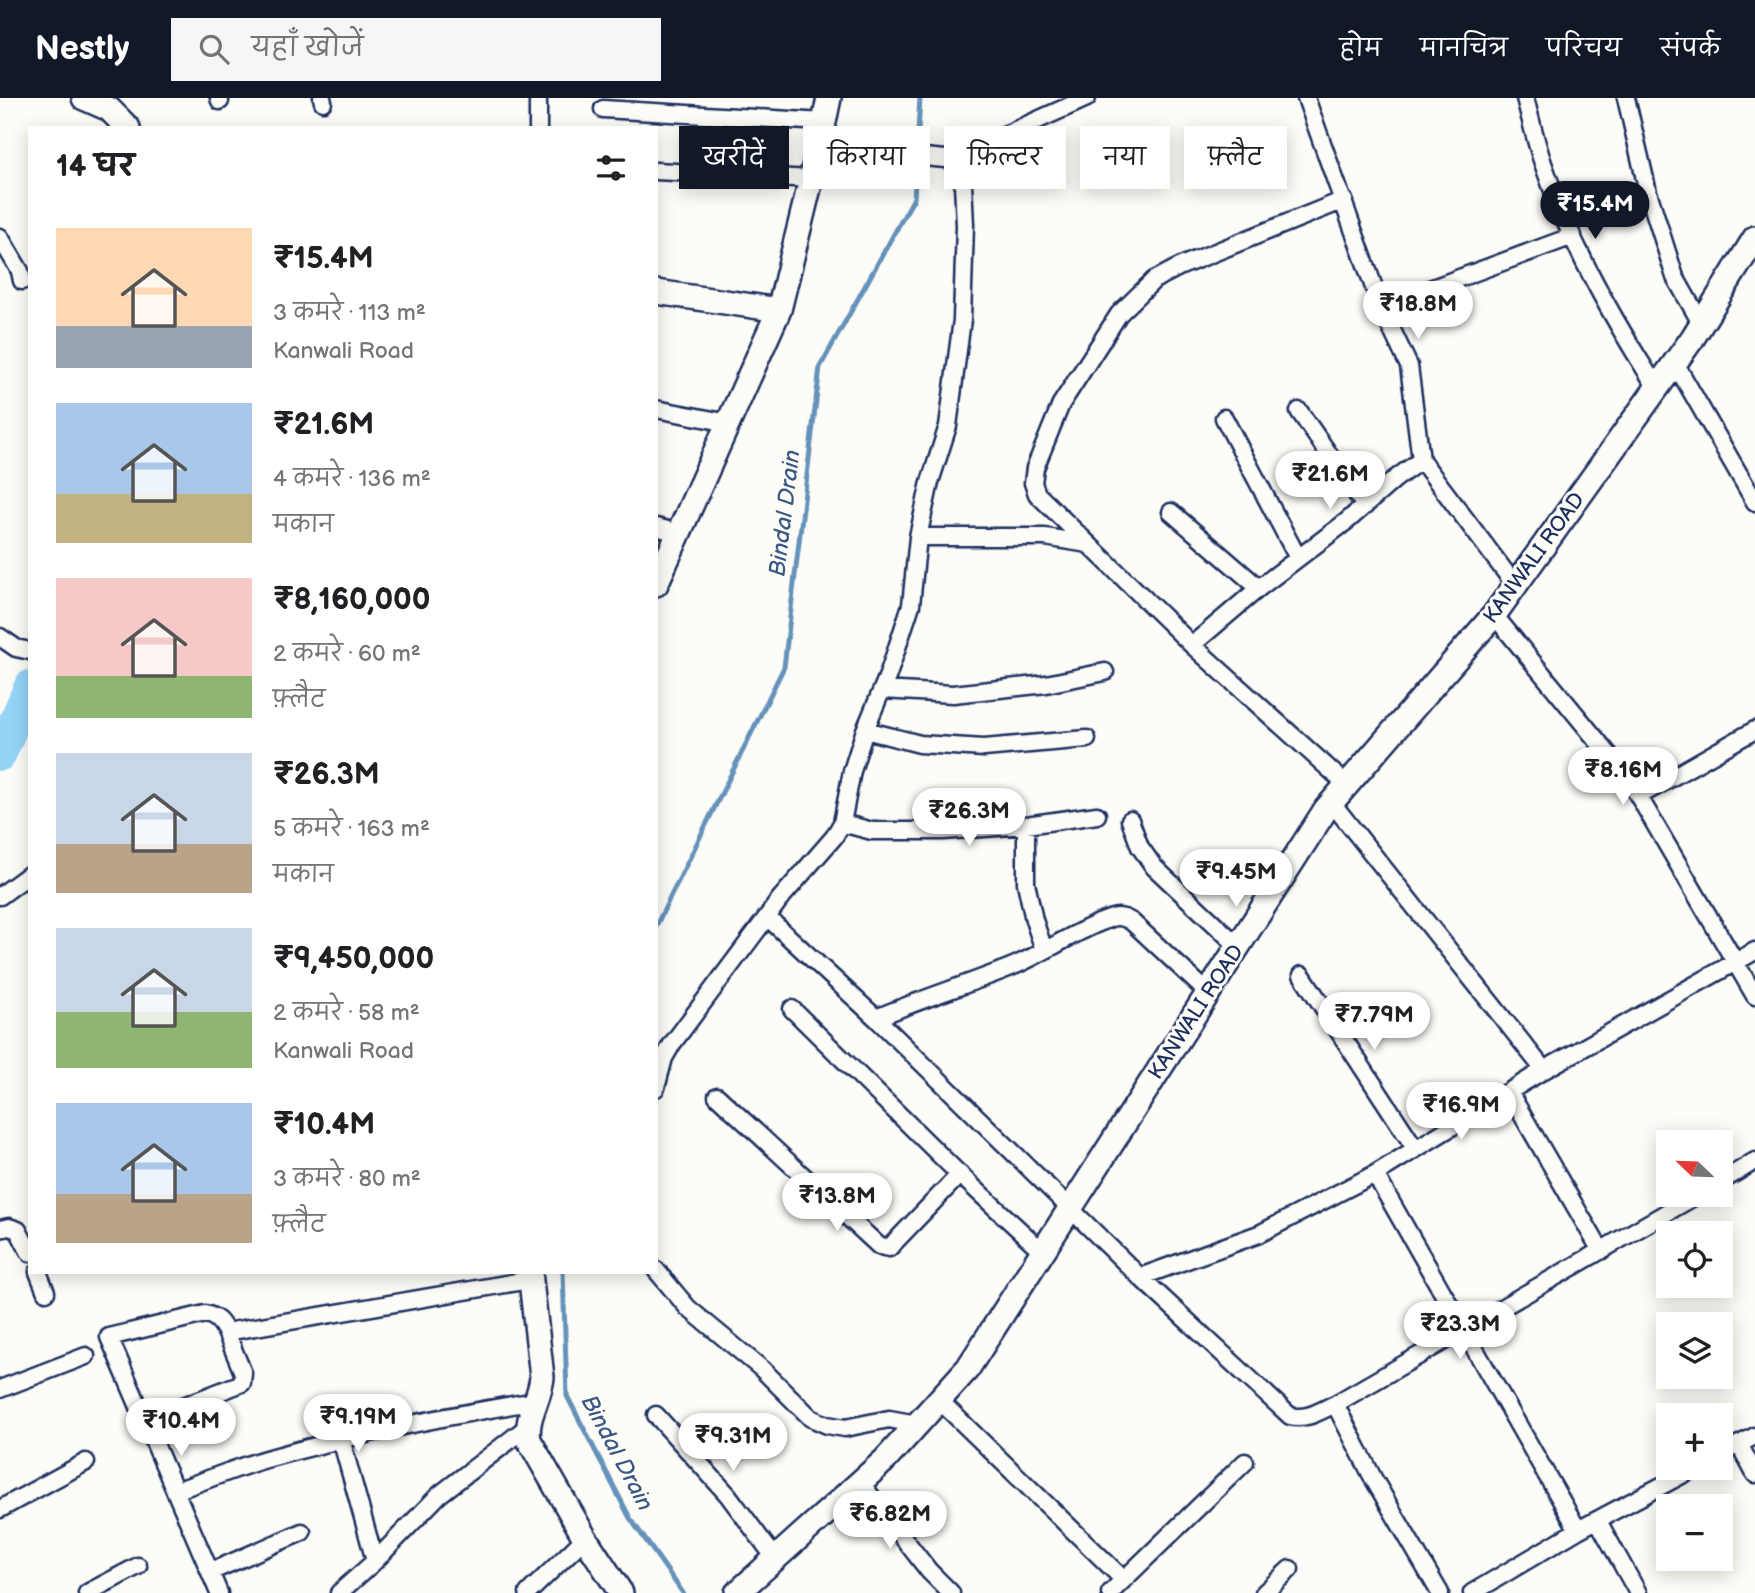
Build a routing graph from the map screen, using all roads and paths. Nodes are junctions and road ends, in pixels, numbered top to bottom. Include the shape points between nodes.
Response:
1 (84, 98) edge
2 (538, 98) edge
3 (829, 98) edge
4 (1087, 98) edge
5 (1306, 98) edge
6 (1525, 98) edge
7 (1626, 98) edge
8 (603, 109) dead end
9 (824, 122) junction
10 (126, 126) edge
11 (538, 126) edge
12 (823, 126) edge
13 (1023, 126) edge
14 (658, 171) edge
15 (803, 178) edge
16 (809, 189) edge
17 (963, 189) edge
18 (1344, 200) junction
19 (1573, 236) junction
20 (0, 237) edge
21 (1755, 238) edge
22 (22, 281) dead end
23 (658, 292) edge
24 (1381, 307) junction
25 (779, 310) junction
26 (1702, 323) junction
27 (1675, 363) junction
28 (1657, 388) junction
29 (658, 409) edge
30 (1299, 411) dead end
31 (1224, 418) dead end
32 (729, 423) junction
33 (1421, 460) junction
34 (1755, 502) edge
35 (1365, 506) junction
36 (1171, 512) dead end
37 (658, 528) edge
38 (680, 533) junction
39 (918, 537) junction
40 (1088, 544) junction
41 (1298, 558) junction
42 (658, 580) edge
43 (1515, 585) junction
44 (1259, 588) junction
45 (1494, 615) junction
46 (0, 637) edge
47 (1192, 645) junction
48 (28, 651) edge
49 (1105, 672) dead end
50 (882, 690) junction
51 (866, 730) junction
52 (1755, 730) edge
53 (1087, 739) dead end
54 (1347, 785) junction
55 (1639, 796) junction
56 (1332, 803) junction
57 (1097, 815) dead end
58 (1130, 820) dead end
59 (842, 823) junction
60 (1026, 825) junction
61 (28, 875) edge
62 (0, 896) edge
63 (767, 917) junction
64 (1238, 946) junction
65 (1044, 950) junction
66 (1755, 951) edge
67 (1735, 963) junction
68 (1302, 975) dead end
69 (1208, 993) junction
70 (1755, 996) edge
71 (792, 1009) dead end
72 (876, 1018) junction
73 (1544, 1070) junction
74 (658, 1080) edge
75 (1509, 1092) junction
76 (717, 1096) dead end
77 (1415, 1148) junction
78 (1755, 1161) edge
79 (960, 1174) junction
80 (1374, 1174) junction
81 (1733, 1174) edge
82 (1069, 1208) junction
83 (1675, 1208) edge
84 (0, 1229) edge
85 (28, 1249) edge
86 (1042, 1251) junction
87 (1601, 1251) junction
88 (658, 1272) edge
89 (39, 1274) edge
90 (530, 1276) edge
91 (1140, 1276) junction
92 (46, 1292) dead end
93 (1464, 1331) junction
94 (226, 1332) junction
95 (86, 1356) dead end
96 (0, 1389) edge
97 (939, 1400) junction
98 (536, 1401) junction
99 (1335, 1404) junction
100 (656, 1415) dead end
101 (145, 1421) junction
102 (917, 1424) junction
103 (527, 1427) junction
104 (1755, 1436) edge
105 (341, 1439) junction
106 (1739, 1444) junction
107 (1733, 1447) edge
108 (86, 1462) dead end
109 (1245, 1462) dead end
110 (1755, 1474) edge
111 (1673, 1480) edge
112 (860, 1482) junction
113 (175, 1491) junction
114 (0, 1508) edge
115 (1598, 1521) junction
116 (1578, 1530) junction
117 (302, 1532) dead end
118 (585, 1538) junction
119 (775, 1558) junction
120 (376, 1561) junction
121 (138, 1566) dead end
122 (1290, 1569) dead end
123 (209, 1572) junction
124 (1123, 1579) junction
125 (749, 1588) edge
126 (539, 1589) edge
127 (87, 1593) edge
128 (219, 1593) edge
129 (339, 1593) edge
130 (621, 1593) edge
131 (951, 1593) edge
132 (1110, 1593) edge
133 (1264, 1593) edge
134 (1440, 1593) edge
135 (1472, 1593) edge
136 (1638, 1593) edge

1 - 10 street via 109,109
2 - 11 street
3 - 9 street
4 - 13 street
5 - 18 street
6 - 19 street via 1544,166
7 - 26 street via 1648,192 1675,277
8 - 9 street
9 - 12 street
14 - 15 street
16 - 25 street
17 - 39 street via 962,320 948,426
18 - 24 street
18 - 40 street via 1154,280 1119,314 1061,404 1033,482 1037,495
19 - 24 street
19 - 28 street via 1624,336
20 - 22 street
21 - 26 street, KANWALI ROAD
23 - 25 street
24 - 33 street via 1409,366
25 - 32 street
26 - 27 street, KANWALI ROAD
27 - 28 street, KANWALI ROAD
27 - 34 street
28 - 43 street, KANWALI ROAD
29 - 32 street
30 - 35 street
31 - 41 street
32 - 38 street
33 - 35 street
33 - 43 street
35 - 41 street
36 - 44 street
37 - 38 street
38 - 42 street
39 - 40 street via 1045,537
39 - 50 street via 911,605
40 - 47 street
41 - 44 street
43 - 45 street, KANWALI ROAD
44 - 47 street
45 - 54 street, KANWALI ROAD
45 - 55 street
46 - 48 street
47 - 54 street
49 - 50 street via 953,694
50 - 51 street
51 - 53 street via 920,744 984,748
51 - 59 street
52 - 55 street
54 - 56 street, KANWALI ROAD
55 - 67 street
56 - 64 street, KANWALI ROAD
56 - 73 street
57 - 60 street
58 - 64 street via 1154,867
59 - 60 street via 872,831
59 - 63 street
60 - 65 street via 1026,883
61 - 62 street
63 - 72 street
63 - 74 street via 672,1044
64 - 69 street, KANWALI ROAD
65 - 69 street via 1116,916 1125,917
65 - 72 street
66 - 67 street
67 - 70 street
67 - 73 street
68 - 77 street
69 - 82 street, KANWALI ROAD
71 - 79 street
72 - 82 street
73 - 75 street
75 - 77 street
75 - 87 street
76 - 79 street via 884,1248
77 - 80 street
78 - 81 street
79 - 86 street
80 - 91 street via 1259,1234
80 - 93 street
82 - 86 street, KANWALI ROAD
82 - 91 street
83 - 87 street
84 - 85 street via 18,1230
86 - 97 street, KANWALI ROAD via 968,1368
87 - 93 street
88 - 102 street via 688,1308 762,1369 811,1418 845,1428 889,1419
89 - 92 street
90 - 94 street
90 - 98 street via 542,1377
91 - 99 street via 1290,1416 1312,1415
93 - 99 street
93 - 116 street
94 - 101 street via 243,1373 242,1383
94 - 101 street via 218,1320 205,1314 109,1337
95 - 96 street
97 - 102 street, KANWALI ROAD
97 - 124 street
98 - 103 street
98 - 105 street
99 - 134 street
100 - 119 street via 728,1495
101 - 113 street
102 - 112 street, KANWALI ROAD
103 - 118 street via 529,1440
103 - 120 street via 439,1495
104 - 106 street
105 - 113 street via 262,1460
105 - 120 street
106 - 107 street
106 - 110 street
108 - 114 street
109 - 124 street
111 - 115 street
112 - 119 street, KANWALI ROAD
112 - 131 street
113 - 123 street
115 - 116 street
115 - 136 street
116 - 135 street
117 - 123 street
118 - 126 street
118 - 130 street
119 - 125 street, KANWALI ROAD
120 - 129 street
121 - 127 street
122 - 133 street
123 - 128 street
124 - 132 street

